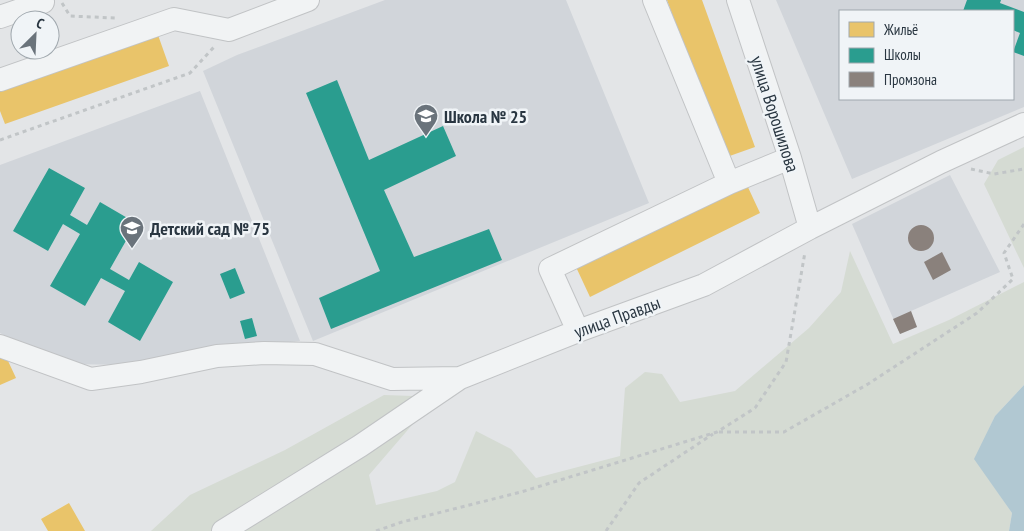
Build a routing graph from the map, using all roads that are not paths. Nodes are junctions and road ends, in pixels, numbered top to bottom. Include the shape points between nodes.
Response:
1 (308, 0) edge
2 (654, 0) edge
3 (738, 0) edge
4 (52, 1) edge
5 (254, 9) edge
6 (170, 10) edge
7 (0, 17) edge
8 (0, 80) edge
9 (1024, 124) edge
10 (790, 158) junction
11 (729, 183) junction
12 (810, 228) junction
13 (578, 331) junction
14 (0, 346) edge
15 (460, 378) junction
16 (223, 531) edge

1 - 5 street
2 - 11 street
3 - 10 street, улица Ворошилова
4 - 7 street
5 - 6 street via 229,30
6 - 8 street
9 - 12 street, улица Правды via 941,162 884,199
10 - 11 street
10 - 12 street, улица Ворошилова
11 - 13 street via 550,269
12 - 13 street, улица Правды via 704,285
13 - 15 street, улица Правды
14 - 15 street via 91,379 217,356 264,353 315,354 392,379
15 - 16 street, улица Правды via 360,446

